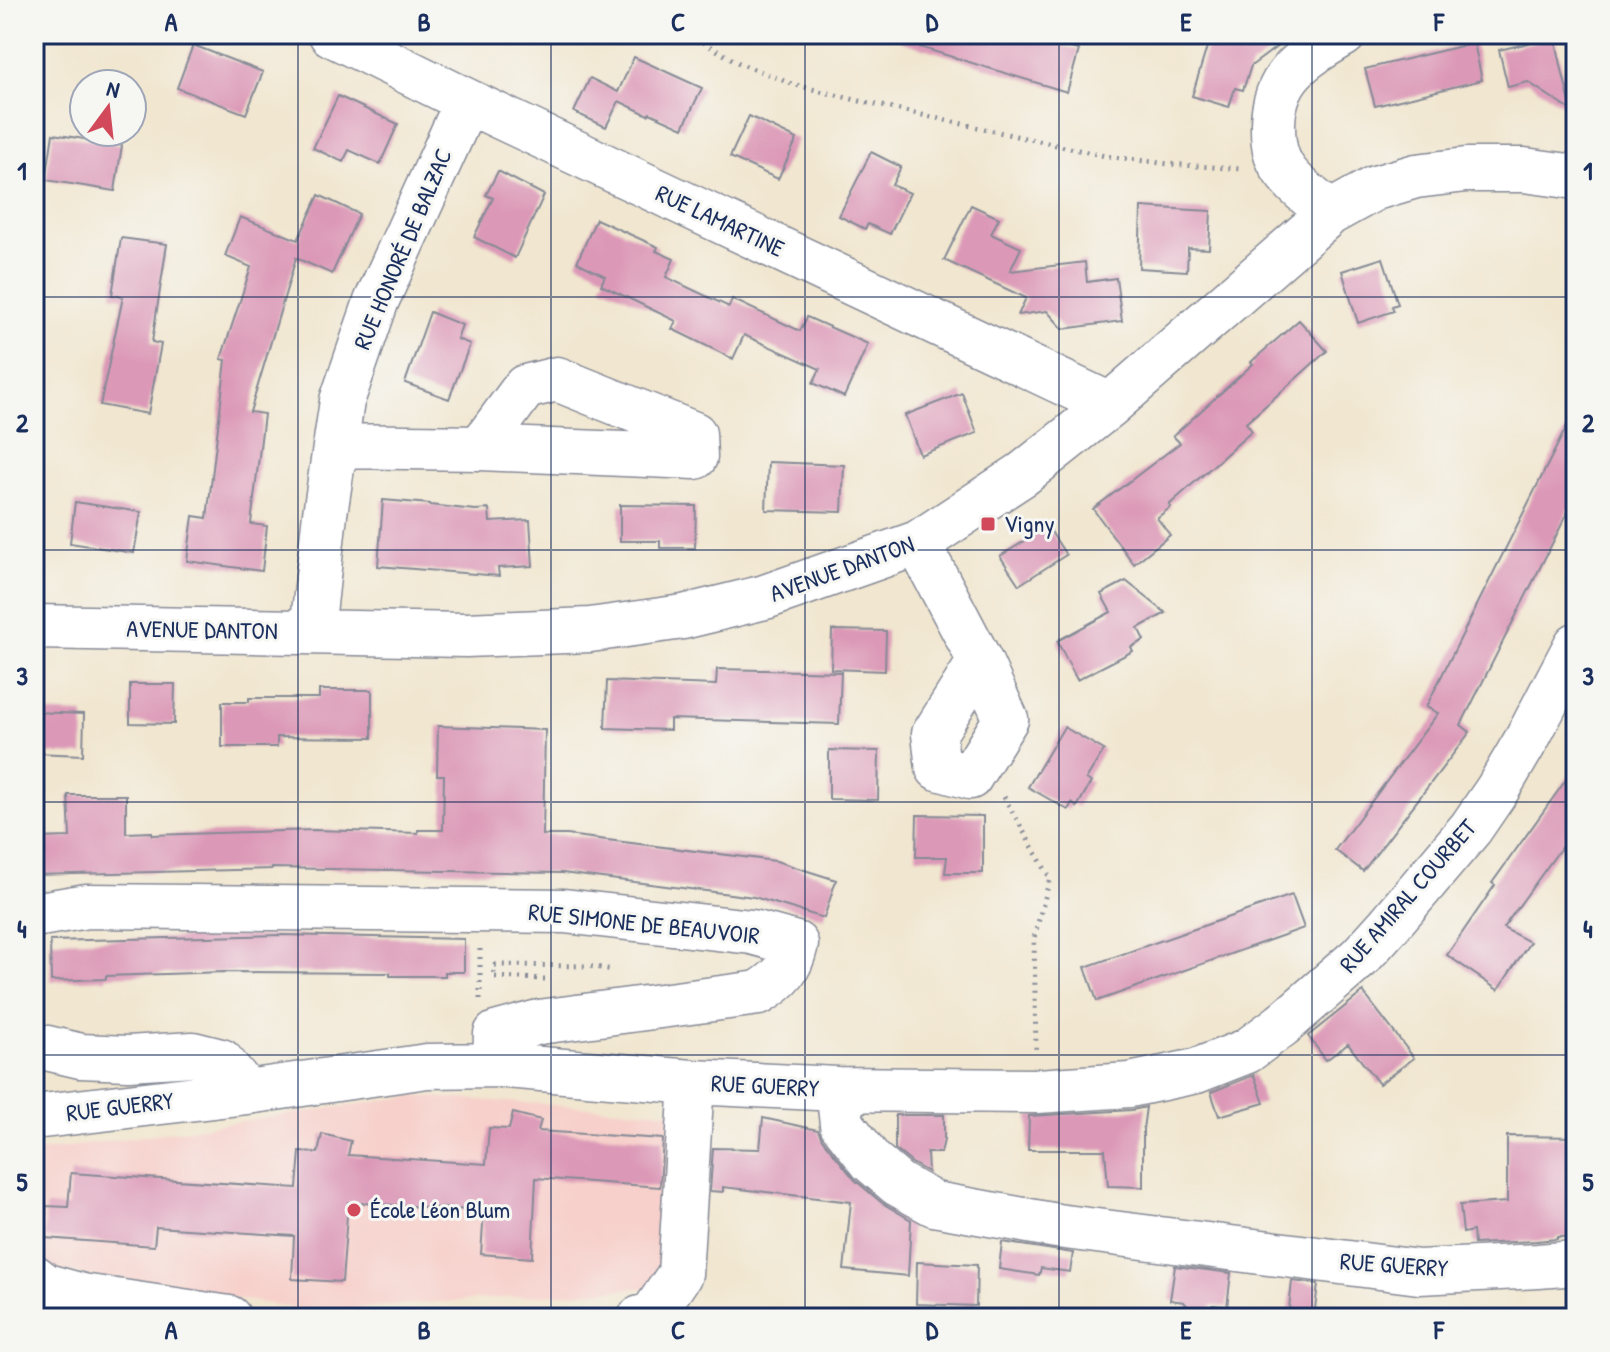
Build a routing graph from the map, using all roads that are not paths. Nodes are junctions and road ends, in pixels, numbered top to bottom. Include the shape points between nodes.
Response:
1 (331, 34) edge
2 (1344, 34) edge
3 (467, 101) junction
4 (1576, 177) edge
5 (1330, 213) junction
6 (1110, 405) junction
7 (335, 446) junction
8 (480, 448) dead end
9 (918, 543) junction
10 (34, 627) edge
11 (312, 631) junction
12 (1576, 645) edge
13 (982, 757) road end
14 (34, 915) edge
15 (34, 1045) edge
16 (495, 1065) junction
17 (692, 1082) junction
18 (838, 1089) junction
19 (247, 1092) junction
20 (34, 1117) edge
21 (1576, 1263) edge
22 (34, 1277) edge
23 (229, 1318) edge
24 (640, 1318) edge

1 - 3 street, RUE LAMARTINE
2 - 5 street via 1294,67 1274,110 1277,159
3 - 6 street, RUE LAMARTINE
3 - 7 street, RUE HONORÉ DE BALZAC via 376,302 342,401
4 - 5 street, AVENUE DANTON via 1524,170 1416,176 1375,188
5 - 6 street, AVENUE DANTON
6 - 9 street, AVENUE DANTON via 1023,474
7 - 8 street
7 - 11 street, RUE HONORÉ DE BALZAC
9 - 11 street, AVENUE DANTON via 765,597 652,622 466,635
9 - 13 street via 980,661 934,734 938,768 970,777
10 - 11 street, AVENUE DANTON
12 - 18 street, RUE AMIRAL COURBET via 1528,737 1471,828 1360,957 1247,1051 1196,1071 1130,1085 1037,1091
14 - 16 street, RUE SIMONE DE BEAUVOIR via 87,906 564,911 752,932 796,944 785,972 759,993 539,1022 496,1034
15 - 19 street via 81,1056 193,1054 221,1061
16 - 17 street, RUE GUERRY
16 - 19 street, RUE GUERRY via 427,1066
17 - 18 street, RUE GUERRY
17 - 24 street via 680,1274 652,1315
18 - 21 street, RUE GUERRY via 842,1124 871,1161 934,1204 1057,1226 1419,1272
19 - 20 street, RUE GUERRY
22 - 23 street via 82,1296

